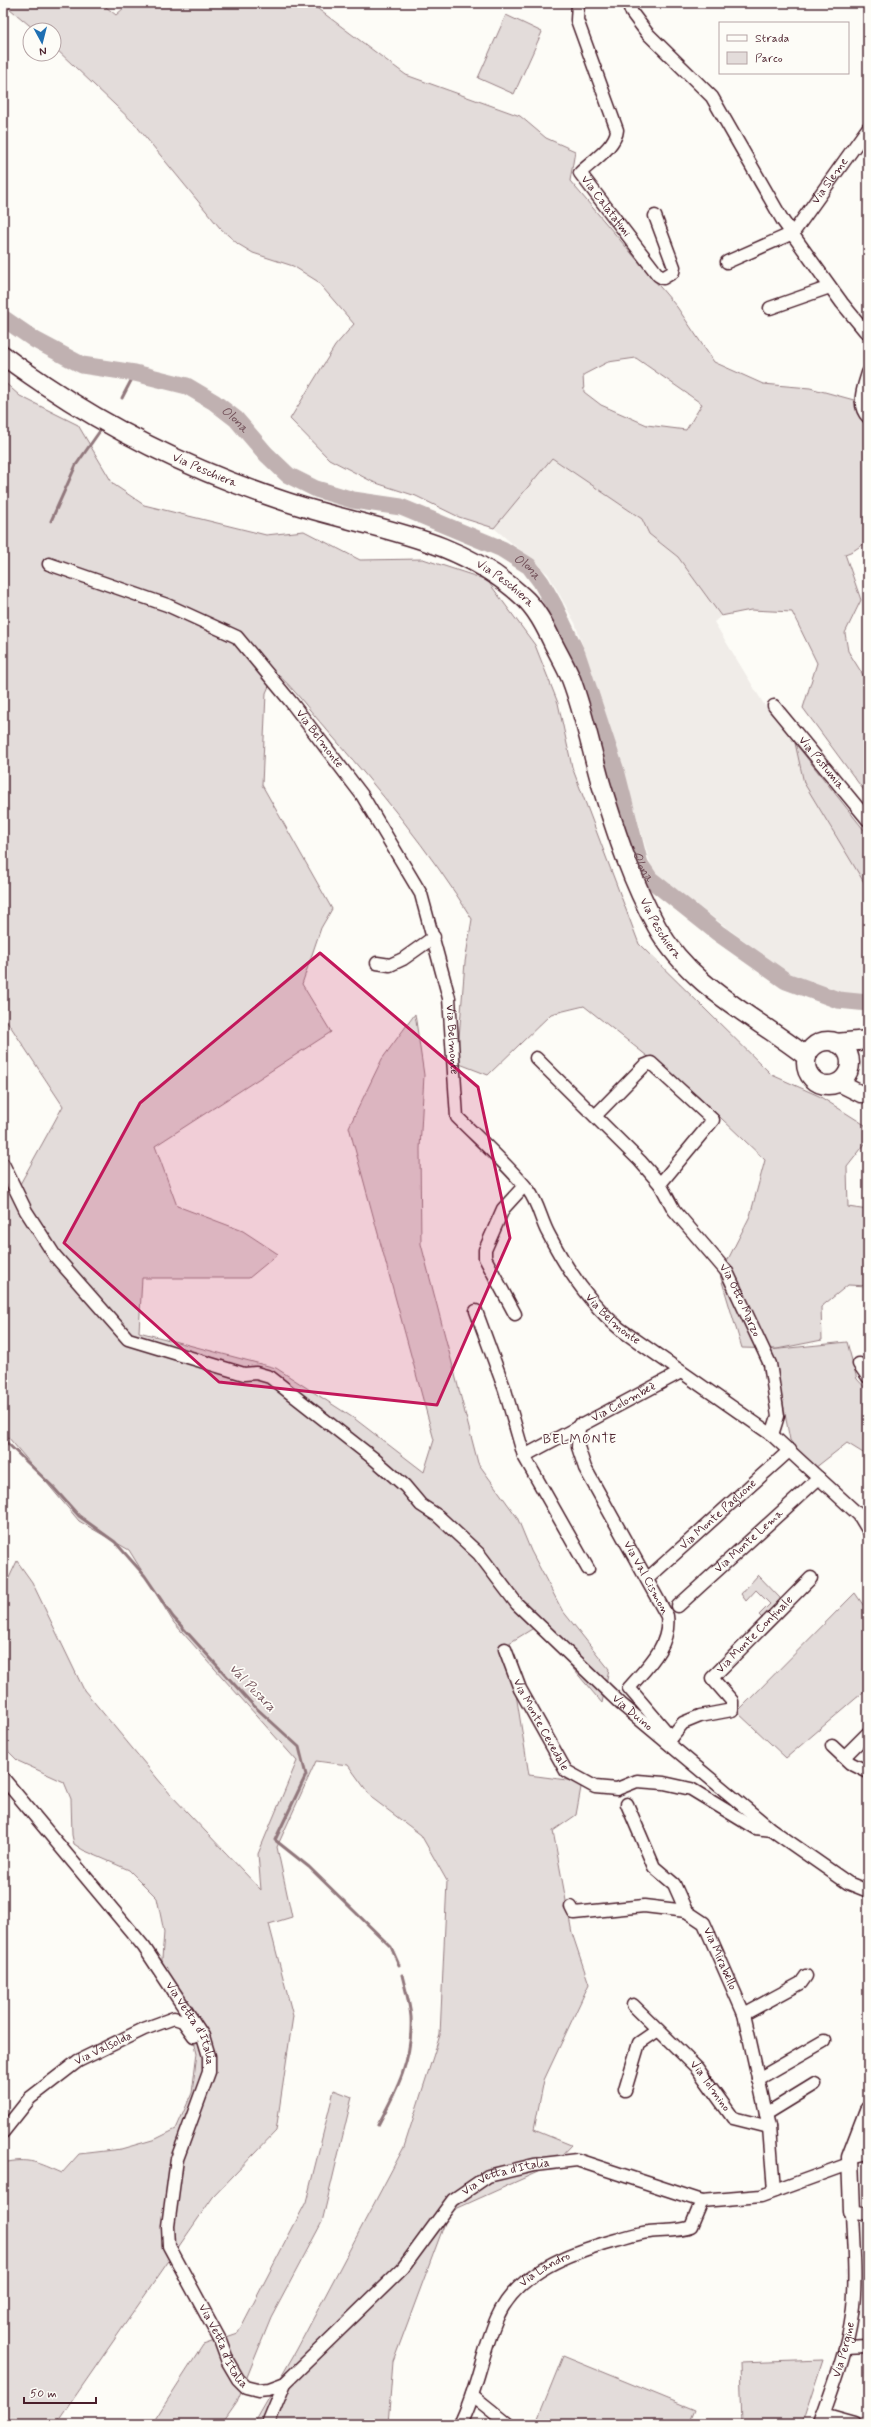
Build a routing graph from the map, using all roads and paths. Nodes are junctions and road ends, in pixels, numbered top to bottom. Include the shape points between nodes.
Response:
1 (578, 3) edge
2 (628, 3) edge
3 (868, 128) edge
4 (655, 216) dead end
5 (792, 233) junction
6 (727, 262) dead end
7 (830, 287) junction
8 (770, 308) dead end
9 (867, 330) edge
10 (3, 355) edge
11 (868, 372) edge
12 (868, 417) edge
13 (49, 564) dead end
14 (774, 706) dead end
15 (868, 820) edge
16 (434, 937) junction
17 (377, 963) dead end
18 (868, 1040) edge
19 (836, 1043) junction
20 (868, 1044) edge
21 (812, 1051) junction
22 (536, 1058) dead end
23 (852, 1081) edge
24 (595, 1116) junction
25 (3, 1164) edge
26 (660, 1184) junction
27 (524, 1186) junction
28 (476, 1311) dead end
29 (515, 1314) dead end
30 (859, 1364) dead end
31 (681, 1372) junction
32 (868, 1377) edge
33 (579, 1425) junction
34 (772, 1435) junction
35 (790, 1450) junction
36 (524, 1456) junction
37 (819, 1478) junction
38 (868, 1530) edge
39 (588, 1569) dead end
40 (811, 1578) dead end
41 (647, 1579) junction
42 (678, 1606) dead end
43 (505, 1649) dead end
44 (868, 1733) edge
45 (669, 1739) junction
46 (832, 1746) dead end
47 (844, 1757) junction
48 (868, 1772) edge
49 (3, 1778) edge
50 (627, 1804) dead end
51 (772, 1830) junction
52 (819, 1870) dead end
53 (864, 1890) edge
54 (571, 1907) dead end
55 (686, 1911) junction
56 (806, 1976) dead end
57 (633, 2005) dead end
58 (744, 2014) junction
59 (658, 2030) junction
60 (824, 2041) dead end
61 (209, 2056) junction
62 (758, 2079) junction
63 (815, 2084) dead end
64 (625, 2090) dead end
65 (868, 2110) edge
66 (766, 2114) junction
67 (769, 2127) junction
68 (3, 2132) edge
69 (868, 2153) edge
70 (850, 2160) junction
71 (774, 2191) junction
72 (702, 2200) junction
73 (852, 2211) junction
74 (868, 2214) edge
75 (868, 2347) edge
76 (844, 2348) junction
77 (285, 2383) junction
78 (472, 2395) junction
79 (821, 2420) edge
80 (268, 2424) edge
81 (460, 2424) edge
82 (508, 2424) edge
83 (855, 2424) edge

1 - 4 street, Via Calatafimi via 577,20 617,130 611,143 580,173 658,275 663,278 673,272 674,267
2 - 5 street via 647,33 712,97
3 - 5 street, Via Sleme
5 - 6 street
5 - 7 street
7 - 8 street
7 - 9 street
10 - 21 main road, Via Peschiera via 67,400 167,455 282,501 430,541 492,571 525,598 544,624 571,680 622,851 658,929 681,959 708,987 753,1021 788,1042
11 - 12 street via 861,394
13 - 16 street, Via Belmonte via 167,605 237,637 291,702 362,795 421,894
14 - 15 street, Via Postumia
16 - 17 street via 403,959 390,964
16 - 27 street, Via Belmonte via 449,998 457,1117
18 - 19 main road, Via Peschiera
19 - 21 main road, Via Peschiera via 829,1041
19 - 23 main road via 846,1050
20 - 23 main road
21 - 23 main road via 807,1070 814,1081 826,1086
22 - 24 street, Via Otto Marzo
24 - 26 street, Via Otto Marzo
24 - 26 street via 644,1066 651,1063 713,1120
25 - 45 street, Via Duino via 26,1212 55,1256 128,1339 244,1374 256,1373 270,1377 405,1486 421,1505 438,1516 479,1554 517,1604 621,1704
26 - 34 street, Via Otto Marzo via 674,1210 727,1272 770,1364 778,1416
27 - 29 street via 503,1209 484,1258
27 - 31 street, Via Belmonte via 586,1295 601,1313
28 - 36 street
30 - 32 street
31 - 33 street, Via Colombeè
31 - 34 street, Via Belmonte
33 - 36 street, Via Colombeè
33 - 41 street, Via Val Cismon via 578,1448 585,1468
34 - 35 street, Via Belmonte
35 - 37 street, Via Belmonte
35 - 41 street, Via Monte Paglione
36 - 39 street
37 - 38 street, Via Belmonte via 859,1515
37 - 42 street, Via Monte Lema
40 - 45 street, Via Monte Confinale via 712,1678 732,1701 732,1710 700,1716 683,1724
41 - 45 street, Via Val Cismon via 667,1616 668,1625 665,1642 629,1688
43 - 51 street, Via Monte Cevedale via 520,1689 566,1771 595,1787 617,1789 637,1781 691,1789 755,1828
44 - 47 street
45 - 51 street, Via Duino
46 - 47 street
47 - 48 street
49 - 61 street, Via Vetta d'Italia via 144,1947 203,2036
50 - 55 street via 654,1867 674,1884
51 - 53 street, Via Duino via 786,1844
52 - 53 street via 839,1884
54 - 55 street, Via Mirabello via 574,1913 644,1906
55 - 58 street, Via Mirabello via 704,1923
56 - 58 street via 801,1983
57 - 59 street, Via Tolmino
58 - 62 street, Via Mirabello
59 - 64 street via 639,2043
59 - 67 street, Via Tolmino via 697,2068 734,2118
60 - 62 street
61 - 68 street, Via Valsolda via 183,2021 174,2018 144,2029 78,2061 30,2098
61 - 77 street, Via Vetta d'Italia via 209,2072 177,2159 168,2226 169,2246 238,2378 246,2387 258,2390
62 - 66 street, Via Mirabello
63 - 66 street
65 - 70 street
66 - 67 street, Via Mirabello
67 - 71 street, Via Mirabello
69 - 70 street, Via Vetta d'Italia
70 - 71 street, Via Vetta d'Italia
70 - 73 street
71 - 72 street, Via Vetta d'Italia via 760,2196
72 - 77 street, Via Vetta d'Italia via 577,2160 488,2176 453,2200 403,2268
72 - 78 street, Via Landro via 691,2227 647,2232 590,2247 553,2263 520,2285 498,2316 485,2349
73 - 74 street
73 - 76 street, Via Pergine via 852,2315
75 - 76 street
76 - 79 street, Via Pergine
77 - 80 street
78 - 81 street, Via Landro
78 - 82 street
79 - 83 street, Via Pergine

